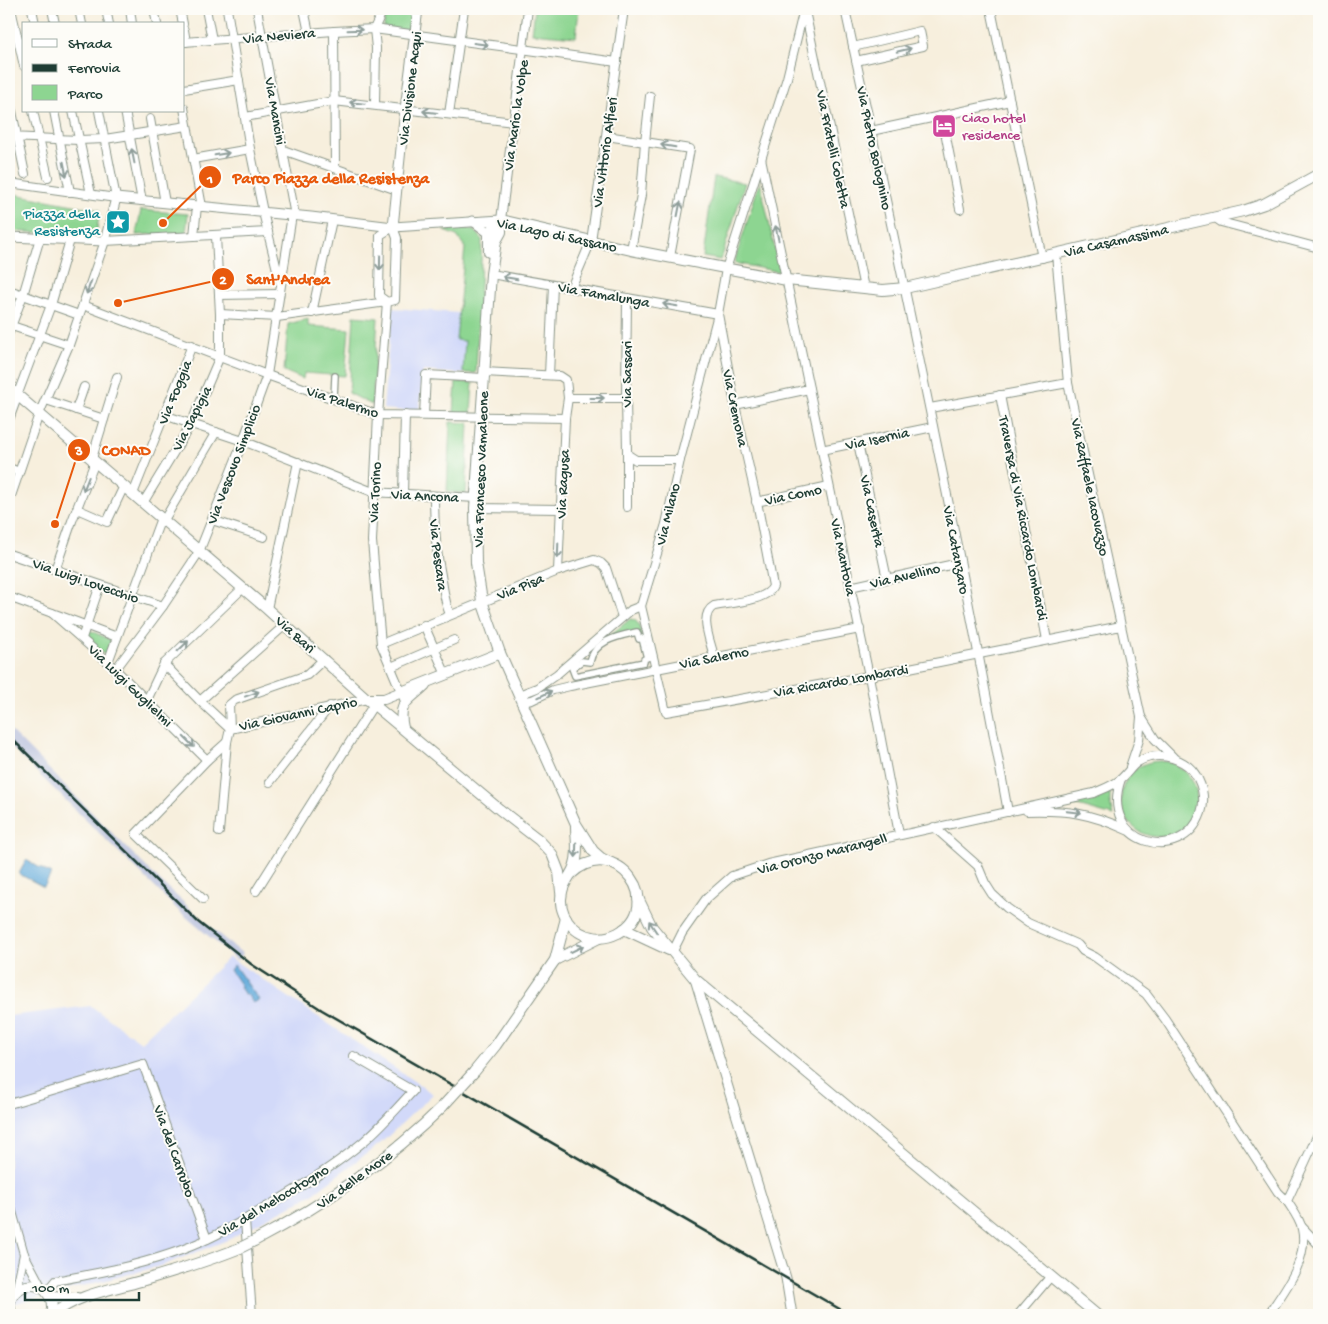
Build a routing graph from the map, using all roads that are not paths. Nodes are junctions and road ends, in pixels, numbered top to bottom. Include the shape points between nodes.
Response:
1 (11, 9) edge
2 (32, 9) edge
3 (52, 9) edge
4 (79, 9) edge
5 (106, 9) edge
6 (130, 9) edge
7 (154, 9) edge
8 (180, 9) edge
9 (206, 9) edge
10 (228, 9) edge
11 (257, 9) edge
12 (304, 9) edge
13 (386, 9) edge
14 (418, 9) edge
15 (464, 9) edge
16 (528, 9) edge
17 (624, 9) edge
18 (805, 9) edge
19 (845, 9) edge
20 (990, 9) edge
21 (380, 12) edge
22 (35, 22) edge
23 (55, 22) edge
24 (82, 22) edge
25 (109, 22) edge
26 (132, 22) edge
27 (157, 22) edge
28 (183, 22) edge
29 (374, 29) junction
30 (334, 31) junction
31 (309, 32) junction
32 (416, 35) junction
33 (262, 36) junction
34 (233, 39) junction
35 (212, 40) junction
36 (459, 41) junction
37 (9, 42) edge
38 (185, 42) edge
39 (21, 43) edge
40 (853, 47) junction
41 (524, 49) junction
42 (856, 61) junction
43 (617, 62) junction
44 (238, 80) junction
45 (185, 89) edge
46 (650, 96) dead end
47 (9, 97) edge
48 (334, 101) junction
49 (1010, 101) junction
50 (375, 105) junction
51 (405, 108) junction
52 (276, 111) junction
53 (33, 112) edge
54 (54, 112) edge
55 (73, 112) edge
56 (99, 112) edge
57 (125, 112) edge
58 (185, 112) edge
59 (449, 114) junction
60 (942, 116) junction
61 (245, 117) junction
62 (150, 119) dead end
63 (514, 122) junction
64 (187, 126) junction
65 (871, 130) junction
66 (152, 131) junction
67 (129, 136) junction
68 (607, 136) junction
69 (9, 137) edge
70 (18, 137) junction
71 (39, 138) junction
72 (60, 139) junction
73 (104, 139) junction
74 (79, 140) junction
75 (646, 142) junction
76 (250, 149) junction
77 (283, 150) junction
78 (761, 156) junction
79 (193, 159) junction
80 (335, 168) junction
81 (1319, 174) edge
82 (26, 180) junction
83 (9, 183) edge
84 (49, 183) junction
85 (396, 190) junction
86 (70, 192) junction
87 (91, 194) junction
88 (142, 201) junction
89 (115, 202) junction
90 (165, 203) junction
91 (200, 206) junction
92 (960, 209) dead end
93 (263, 212) junction
94 (294, 216) junction
95 (1214, 217) junction
96 (332, 220) junction
97 (500, 220) junction
98 (472, 221) junction
99 (392, 227) junction
100 (268, 232) junction
101 (489, 233) junction
102 (194, 236) junction
103 (216, 236) junction
104 (9, 238) edge
105 (40, 238) junction
106 (106, 239) junction
107 (70, 240) junction
108 (591, 241) junction
109 (1319, 248) edge
110 (631, 250) junction
111 (1056, 254) junction
112 (670, 257) junction
113 (1042, 258) junction
114 (726, 270) junction
115 (491, 274) junction
116 (787, 280) junction
117 (281, 285) junction
118 (554, 285) junction
119 (571, 288) junction
120 (864, 288) junction
121 (905, 288) junction
122 (9, 290) edge
123 (280, 294) junction
124 (23, 295) junction
125 (219, 295) junction
126 (627, 298) junction
127 (387, 302) junction
128 (51, 305) junction
129 (83, 305) junction
130 (312, 313) junction
131 (220, 314) junction
132 (718, 314) junction
133 (79, 316) junction
134 (277, 317) junction
135 (10, 327) edge
136 (40, 336) junction
137 (69, 346) junction
138 (192, 346) junction
139 (220, 356) junction
140 (267, 375) junction
141 (484, 375) junction
142 (549, 375) junction
143 (335, 376) dead end
144 (117, 377) dead end
145 (1068, 383) junction
146 (84, 387) dead end
147 (9, 388) edge
148 (809, 389) junction
149 (1000, 395) junction
150 (17, 396) junction
151 (334, 398) junction
152 (568, 398) junction
153 (626, 398) junction
154 (46, 400) junction
155 (734, 405) junction
156 (930, 408) junction
157 (76, 410) junction
158 (40, 414) junction
159 (164, 415) junction
160 (378, 415) junction
161 (405, 415) junction
162 (424, 415) junction
163 (481, 417) junction
164 (9, 418) edge
165 (565, 418) junction
166 (104, 419) junction
167 (192, 424) junction
168 (933, 427) junction
169 (216, 432) junction
170 (243, 441) junction
171 (858, 442) junction
172 (821, 450) junction
173 (627, 451) junction
174 (92, 459) junction
175 (680, 460) junction
176 (298, 462) junction
177 (9, 468) edge
178 (20, 472) junction
179 (124, 486) junction
180 (829, 486) junction
181 (373, 492) junction
182 (133, 494) junction
183 (403, 494) junction
184 (434, 496) junction
185 (476, 498) junction
186 (9, 502) edge
187 (756, 502) junction
188 (143, 503) junction
189 (627, 507) dead end
190 (475, 508) junction
191 (76, 509) junction
192 (560, 509) junction
193 (162, 519) junction
194 (212, 520) junction
195 (264, 537) dead end
196 (199, 552) junction
197 (9, 554) edge
198 (959, 563) junction
199 (55, 570) junction
200 (558, 571) junction
201 (887, 579) junction
202 (100, 585) junction
203 (850, 587) junction
204 (243, 588) junction
205 (132, 596) junction
206 (9, 597) edge
207 (482, 601) junction
208 (163, 606) junction
209 (641, 606) junction
210 (267, 608) junction
211 (52, 613) junction
212 (450, 614) junction
213 (622, 617) junction
214 (285, 625) junction
215 (424, 625) junction
216 (86, 626) junction
217 (1122, 626) junction
218 (860, 629) junction
219 (637, 632) joint
220 (117, 637) junction
221 (82, 638) junction
222 (454, 640) dead end
223 (1047, 640) junction
224 (381, 644) junction
225 (434, 648) junction
226 (500, 653) junction
227 (979, 654) junction
228 (714, 657) junction
229 (324, 659) junction
230 (108, 662) junction
231 (164, 664) junction
232 (390, 667) junction
233 (657, 668) junction
234 (115, 670) junction
235 (557, 674) junction
236 (446, 675) junction
237 (869, 676) junction
238 (570, 686) junction
239 (399, 697) junction
240 (147, 700) junction
241 (200, 701) junction
242 (521, 702) junction
243 (376, 703) junction
244 (330, 706) junction
245 (1141, 717) junction
246 (230, 728) junction
247 (403, 728) junction
248 (227, 742) junction
249 (1175, 758) junction
250 (207, 760) junction
251 (1130, 768) junction
252 (1121, 779) junction
253 (270, 782) dead end
254 (1008, 812) junction
255 (576, 824) junction
256 (934, 827) junction
257 (1129, 831) junction
258 (219, 832) dead end
259 (899, 834) junction
260 (611, 862) junction
261 (570, 874) junction
262 (256, 891) dead end
263 (562, 892) junction
264 (638, 898) junction
265 (203, 899) dead end
266 (566, 918) junction
267 (624, 930) junction
268 (600, 938) junction
269 (673, 951) junction
270 (555, 960) junction
271 (695, 979) junction
272 (353, 1056) dead end
273 (9, 1104) edge
274 (1319, 1132) edge
275 (9, 1201) edge
276 (1287, 1201) junction
277 (245, 1220) junction
278 (1302, 1227) junction
279 (208, 1239) junction
280 (1319, 1245) edge
281 (24, 1254) junction
282 (1051, 1276) junction
283 (46, 1292) junction
284 (12, 1295) edge
285 (81, 1298) junction
286 (11, 1315) edge
287 (52, 1315) edge
288 (252, 1315) edge
289 (792, 1315) edge
290 (1018, 1315) edge
291 (1097, 1315) edge
292 (1268, 1315) edge

1 - 39 street
2 - 22 street
3 - 23 street
4 - 24 street
5 - 25 street
6 - 26 street
7 - 27 street
8 - 28 street
9 - 35 street
10 - 34 street
11 - 33 street, Via Mancini
12 - 31 street
13 - 21 street
14 - 32 street, Via Divisione Acqui
15 - 36 street
16 - 41 street, Via Mario la Volpe
17 - 43 street, Via Vittorio Alfieri
18 - 78 street, Via Milano via 787,78
18 - 120 street, Via Fratelli Coletta
19 - 40 street, Via Pietro Bolognino
20 - 49 street
21 - 29 street
30 -> 29 street, Via Neviera
29 - 32 street, Via Neviera
29 - 50 street
30 - 31 street, Via Neviera
30 - 48 street
31 - 33 street, Via Neviera
32 - 36 street, Via Neviera
32 - 51 street, Via Divisione Acqui
33 - 34 street, Via Neviera
33 - 52 street, Via Mancini
34 - 35 street, Via Neviera
34 - 44 street
35 - 38 street, Via Neviera
36 -> 41 street, Via Neviera
36 - 59 street
37 - 39 street
40 - 42 street, Via Pietro Bolognino
42 -> 40 street via 923,46 920,31
41 - 43 street, Via Neviera
41 - 63 street, Via Mario la Volpe
42 - 65 street, Via Pietro Bolognino
43 - 68 street, Via Vittorio Alfieri
44 - 45 street
44 - 61 street
46 - 75 street
47 - 70 street
50 -> 48 street
48 - 52 street
48 - 80 street
49 - 60 street
49 - 113 street
50 - 51 street
59 -> 51 street
51 - 85 street, Via Divisione Acqui
52 - 61 street
52 - 77 street, Via Mancini
53 - 71 street
54 - 72 street
55 - 74 street
56 - 73 street
57 - 67 street
58 - 64 street
59 - 63 street
60 - 65 street
60 - 92 street
61 - 76 street
62 - 66 street
63 - 97 street, Via Mario la Volpe
64 - 66 street
64 - 79 street
65 - 121 street, Via Pietro Bolognino
66 - 67 street
66 - 90 street
67 - 73 street
88 -> 67 street
68 - 75 street
68 - 108 street, Via Vittorio Alfieri
69 - 70 street
70 - 71 street
70 - 82 street
71 - 72 street
71 - 84 street
72 - 74 street
72 -> 86 street
73 - 74 street
73 - 89 street
74 - 87 street
75 - 110 street
112 -> 75 street via 690,149
79 -> 76 street
76 - 93 street
77 - 80 street
77 - 94 street, Via Mancini
78 - 114 street, Via Milano
116 -> 78 street, Via Mantova
79 - 91 street
80 - 85 street
81 - 95 main road, Via Casamassima via 1264,204
82 - 83 street
82 - 84 street
84 - 86 street
85 - 99 street, Via Divisione Acqui
86 - 87 street
87 - 89 street
88 - 89 street, Via Lago di Sassano
88 - 90 street, Via Lago di Sassano
89 - 106 street
90 - 91 street, Via Lago di Sassano
91 - 93 street, Via Lago di Sassano
91 - 102 street
93 - 94 street, Via Lago di Sassano
93 - 100 street
94 - 96 street, Via Lago di Sassano
94 - 117 street, Via Mancini
95 - 109 street via 1221,222
95 - 111 main road, Via Casamassima
96 - 99 street, Via Lago di Sassano
96 - 130 street
97 - 98 street, Via Lago di Sassano
97 - 101 main road
97 - 108 main road, Via Lago di Sassano
97 - 115 main road via 501,232 496,241
98 - 99 street, Via Lago di Sassano
98 - 101 street
99 - 127 street via 397,238 395,300
99 -> 127 street via 380,235 379,296
100 - 103 street
100 - 117 street
101 - 115 main road
102 - 103 street
102 - 106 street
103 - 125 street
104 - 105 street
105 - 107 street
105 - 124 street
106 - 107 street
106 -> 129 street
107 - 128 street
108 - 110 main road, Via Lago di Sassano
108 - 119 street, Via Vittorio Alfieri
110 - 112 main road, Via Lago di Sassano
111 - 113 main road, Via Casamassima
111 - 145 street, Via Raffaele Iacovazzo
112 - 114 main road, Via Lago di Sassano
113 - 121 main road, Via Casamassima
114 - 116 main road, Via Lago di Sassano
114 - 132 street, Via Milano
118 -> 115 street, Via Famalunga
115 - 141 main road, Via Francesco Vamaleone
116 - 120 main road, Via Lago di Sassano
116 - 148 street, Via Mantova
117 - 123 street, Via Mancini
118 - 119 street, Via Famalunga
118 - 142 street
119 - 126 street, Via Famalunga
120 - 121 main road, Via Lago di Sassano
121 - 156 street, Via Catanzaro
122 - 124 street
123 - 125 street
123 - 134 street, Via Vescovo Simplicio
124 - 128 street
124 - 135 street
125 - 131 street
132 -> 126 street, Via Famalunga
126 - 153 street, Via Sassari
127 - 130 street
127 - 160 street, Via Torino
128 - 133 street
128 - 136 street
129 - 133 street
129 - 138 street, Via Palermo
130 - 134 street
131 - 134 street
131 - 139 street
132 - 155 street, Via Cremona
132 - 175 street, Via Milano
133 - 137 street
134 - 140 street, Via Vescovo Simplicio
135 - 136 street
136 - 137 street
136 - 150 street
137 - 154 street
138 - 139 street, Via Palermo
138 - 159 street, Via Foggia
139 - 140 street, Via Palermo
139 - 167 street, Via Japigia
140 - 151 street, Via Palermo
140 - 170 street, Via Vescovo Simplicio
141 - 142 street
141 - 162 street via 426,375
141 - 163 main road, Via Francesco Vamaleone
142 - 152 street via 566,380
143 - 151 street
144 - 166 street
145 - 149 street
145 - 217 street, Via Raffaele Iacovazzo
146 - 157 street
147 - 150 main road, Via Bari
148 - 155 street
148 - 172 street, Via Mantova
149 - 156 street
149 - 223 street, Traversa di Via Riccardo Lombardi
150 - 158 main road, Via Bari
150 - 164 street
151 - 160 street, Via Palermo
152 -> 153 street
152 - 165 street, Via Ragusa
153 - 173 street, Via Sassari
154 - 157 street
154 - 158 street
155 - 187 street, Via Cremona
156 - 168 street, Via Catanzaro
157 - 166 street
158 - 174 main road, Via Bari
158 - 178 street
159 - 167 street, Via Ancona
159 - 182 street, Via Foggia
160 - 161 street, Via Palermo
160 - 181 street, Via Torino
161 - 162 street, Via Palermo
161 - 183 street
162 - 163 street, Via Palermo
163 - 165 street, Via Palermo
163 - 185 main road, Via Francesco Vamaleone
165 - 192 street, Via Ragusa
166 - 174 street
167 - 169 street, Via Ancona
167 - 188 street, Via Japigia
168 - 171 street, Via Isernia
168 - 198 street, Via Catanzaro
169 - 170 street, Via Ancona
169 - 193 street
170 - 176 street, Via Ancona
170 - 194 street, Via Vescovo Simplicio
171 - 172 street, Via Isernia
171 - 201 street, Via Caserta
172 - 180 street, Via Mantova
173 - 175 street via 628,456 636,460
173 - 189 street, Via Sassari
174 - 179 main road, Via Bari
174 -> 191 street via 93,467
175 - 209 street, Via Milano via 666,524
176 - 181 street, Via Ancona
176 - 210 street
177 - 178 street
178 - 186 street
179 - 182 main road, Via Bari
179 - 191 street via 107,522
180 - 187 street, Via Como
180 - 203 street, Via Mantova
181 - 183 street, Via Ancona
181 - 224 street, Via Torino via 372,541
182 - 188 main road, Via Bari
183 - 184 street, Via Ancona
184 - 185 street, Via Ancona
184 - 212 street, Via Pescara via 437,554
185 - 190 main road, Via Francesco Vamaleone
187 - 228 street, Via Cremona via 773,586 762,597 710,608 706,618
188 - 193 main road, Via Bari
190 - 192 street
190 - 207 main road, Via Francesco Vamaleone via 476,563
191 - 199 street
192 -> 200 street, Via Ragusa
193 - 196 main road, Via Bari
193 - 205 street
194 - 195 street
194 - 196 street, Via Vescovo Simplicio
196 - 204 main road, Via Bari
196 - 208 street, Via Vescovo Simplicio
197 - 199 street, Via Luigi Lovecchio
198 - 201 street, Via Avellino
198 - 227 street, Via Catanzaro
199 - 202 street, Via Luigi Lovecchio
200 - 207 street, Via Pisa
200 - 213 street, Via Pisa via 594,560 601,563 606,568
201 - 203 street, Via Avellino
202 - 205 street, Via Luigi Lovecchio
202 - 216 street
203 - 218 street, Via Mantova
204 - 210 main road, Via Bari
231 -> 204 street
205 - 208 street, Via Luigi Lovecchio
205 - 220 street
206 - 211 street
207 - 212 street, Via Pisa
207 - 226 main road, Via Francesco Vamaleone
208 - 234 street, Via Vescovo Simplicio
209 - 213 street
209 - 233 street, Via Riccardo Lombardi
210 - 214 main road, Via Bari
211 - 216 street
211 - 221 street, Via Luigi Guglielmi
212 - 215 street, Via Pisa
213 - 235 street
214 - 229 main road, Via Bari
214 - 241 street
215 - 224 street, Via Pisa
215 - 225 street
216 - 220 street
216 - 221 street
217 - 223 street, Via Riccardo Lombardi
217 - 245 street, Via Raffaele Iacovazzo
218 - 228 street, Via Salerno
218 - 237 street, Via Mantova
219 - 219 street via 610,638 591,654 590,662 582,661 572,668 575,676 644,662 647,658 642,638 638,639
220 - 230 street
221 - 230 street, Via Luigi Guglielmi
222 - 225 street
223 - 227 street, Via Riccardo Lombardi
224 - 232 street, Via Torino
225 - 232 street
225 - 236 street
226 - 236 main road
226 - 242 main road, Via Francesco Vamaleone
227 - 237 street, Via Riccardo Lombardi
227 - 254 street, Via Catanzaro
228 - 233 street, Via Salerno
229 - 243 main road, Via Bari
246 -> 229 street via 232,702 306,675
230 - 234 street, Via Luigi Guglielmi
231 - 240 street
231 - 241 street
232 - 239 street, Via Torino
233 - 237 street, Via Riccardo Lombardi via 666,712
233 - 238 street, Via Salerno
234 - 240 street, Via Luigi Guglielmi
235 - 238 street via 563,684
235 - 242 street via 524,692
236 - 239 main road
237 - 259 street, Via Mantova
242 -> 238 street, Via Salerno
239 - 243 main road
239 - 243 main road
239 - 247 main road
240 -> 250 street, Via Luigi Guglielmi
241 - 246 street
242 - 255 main road, Via Francesco Vamaleone
243 - 244 street, Via Giovanni Caprio
243 - 247 main road, Via Bari
243 - 262 street
244 - 246 street, Via Giovanni Caprio
244 - 253 street
245 - 249 street via 1155,739
245 - 251 street via 1139,740
246 - 248 street
247 - 263 main road, Via Bari via 539,840 552,854
248 - 250 street
248 - 258 street
249 - 251 street via 1151,757
249 - 257 street via 1198,777 1203,791 1203,806 1198,820 1189,832 1167,842 1142,840
250 - 265 street via 136,834
251 - 252 street
252 - 254 street via 1094,793
252 - 257 street via 1116,792 1116,806
254 - 256 street, Via Oronzo Marangell
254 -> 257 street via 1054,810 1080,813 1104,819
255 - 260 main road, Via Francesco Vamaleone via 592,851
255 -> 261 main road via 575,864
256 - 259 street, Via Oronzo Marangell
256 - 276 street via 978,866 992,894 1007,908 1028,923 1078,944 1083,951 1146,994
259 - 269 street, Via Oronzo Marangell via 768,864 732,876 706,898
260 - 261 main road via 587,863
260 - 264 main road via 631,876
261 - 263 main road
263 - 266 main road via 561,906
264 - 267 main road via 637,910
269 -> 264 main road via 652,927
266 - 268 main road via 580,933
266 - 270 main road
267 - 268 main road
267 - 269 main road
270 -> 268 main road
269 - 271 main road
270 - 285 main road, Via delle More, bridge via 496,1045 443,1106 405,1141 343,1189 240,1248
271 - 282 main road
271 - 289 street via 786,1278
272 - 277 street, Via del Melocotogno via 413,1091 356,1148
273 - 279 street, Via del Carrubo via 143,1064
274 - 276 street
275 - 281 street
276 - 278 street
277 - 279 street, Via del Melocotogno
277 - 288 street
278 - 280 street
278 - 292 street via 1300,1258 1288,1286
279 - 283 street, Via del Melocotogno via 136,1264 55,1281
281 - 283 street
281 - 284 street
282 - 290 street
282 - 291 main road
283 - 284 main road via 31,1285
283 - 285 main road
283 - 287 main road via 53,1307
284 - 286 main road
285 - 287 main road

